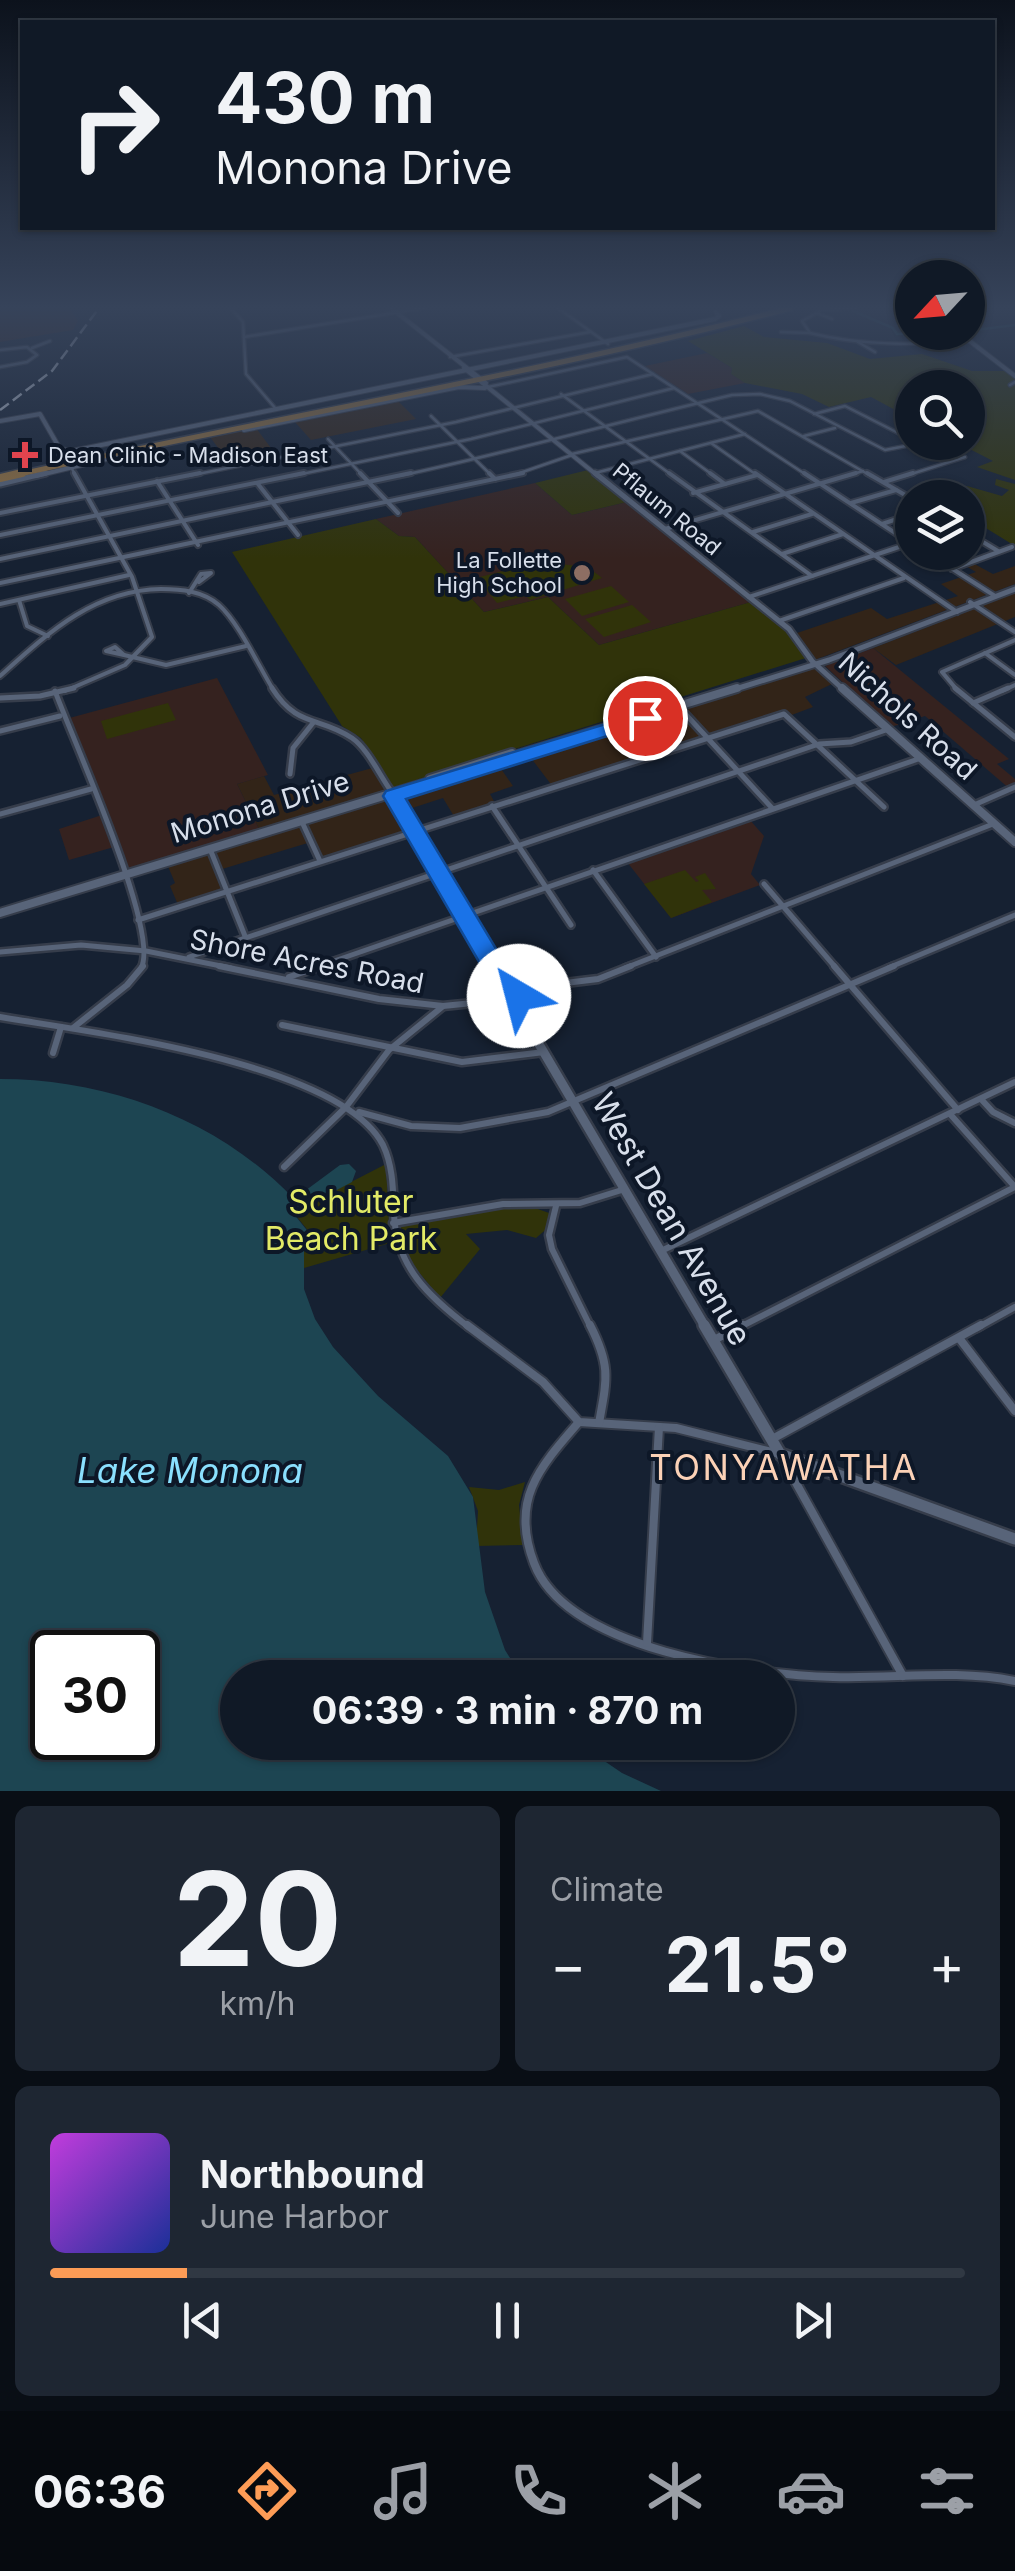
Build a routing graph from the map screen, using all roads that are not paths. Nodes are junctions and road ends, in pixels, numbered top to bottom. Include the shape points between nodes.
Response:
1 (261, 392) edge
2 (367, 392) edge
3 (407, 392) edge
4 (416, 392) edge
5 (437, 392) edge
6 (493, 392) edge
7 (572, 392) edge
8 (658, 392) edge
9 (680, 392) edge
10 (561, 394) junction
11 (697, 402) junction
12 (511, 406) junction
13 (580, 409) junction
14 (276, 410) junction
15 (814, 414) junction
16 (431, 416) dead end
17 (720, 418) junction
18 (0, 421) edge
19 (530, 421) junction
20 (440, 425) junction
21 (602, 425) junction
22 (837, 428) junction
23 (895, 431) edge
24 (745, 434) junction
25 (804, 436) junction
26 (551, 438) junction
27 (328, 440) dead end
28 (457, 442) junction
29 (624, 442) junction
30 (711, 443) junction
31 (335, 447) junction
32 (895, 447) edge
33 (680, 451) junction
34 (572, 455) junction
35 (475, 460) junction
36 (647, 460) junction
37 (957, 460) edge
38 (351, 464) junction
39 (71, 467) junction
40 (866, 471) junction
41 (595, 473) junction
42 (757, 475) junction
43 (0, 478) edge
44 (495, 479) junction
45 (157, 480) junction
46 (884, 482) junction
47 (369, 483) junction
48 (258, 484) junction
49 (725, 484) junction
50 (820, 484) junction
51 (895, 489) edge
52 (895, 490) edge
53 (693, 493) junction
54 (785, 494) junction
55 (86, 495) junction
56 (168, 500) junction
57 (388, 503) junction
58 (850, 503) junction
59 (273, 504) junction
60 (725, 512) junction
61 (0, 513) edge
62 (398, 513) dead end
63 (814, 514) junction
64 (97, 515) junction
65 (895, 520) edge
66 (183, 522) junction
67 (882, 524) junction
68 (289, 525) junction
69 (665, 530) junction
70 (753, 532) junction
71 (895, 533) edge
72 (843, 534) junction
73 (0, 535) edge
74 (298, 535) dead end
75 (108, 536) junction
76 (985, 544) edge
77 (198, 545) junction
78 (1012, 546) dead end
79 (895, 549) edge
80 (998, 552) junction
81 (782, 554) junction
82 (874, 555) junction
83 (119, 557) junction
84 (985, 557) edge
85 (0, 559) edge
86 (954, 570) edge
87 (129, 574) junction
88 (812, 576) junction
89 (906, 577) junction
90 (0, 582) edge
91 (199, 582) dead end
92 (1015, 587) edge
93 (137, 593) junction
94 (189, 593) junction
95 (993, 595) junction
96 (749, 597) junction
97 (19, 600) junction
98 (972, 603) junction
99 (0, 604) edge
100 (954, 610) junction
101 (780, 621) junction
102 (1015, 632) edge
103 (48, 636) junction
104 (1015, 640) edge
105 (246, 646) junction
106 (985, 653) junction
107 (124, 655) dead end
108 (135, 660) junction
109 (814, 662) junction
110 (1015, 675) edge
111 (0, 676) edge
112 (1015, 685) edge
113 (55, 691) junction
114 (0, 698) edge
115 (973, 703) junction
116 (678, 705) junction
117 (63, 722) junction
118 (313, 723) junction
119 (889, 729) junction
120 (0, 731) edge
121 (1014, 734) edge
122 (708, 737) junction
123 (819, 744) junction
124 (921, 758) junction
125 (739, 771) junction
126 (290, 774) dead end
127 (855, 780) junction
128 (1015, 786) edge
129 (92, 789) junction
130 (392, 793) junction
131 (974, 805) junction
132 (492, 806) junction
133 (884, 807) dead end
134 (772, 808) junction
135 (0, 814) edge
136 (302, 821) junction
137 (995, 824) junction
138 (414, 830) junction
139 (1015, 842) edge
140 (518, 845) junction
141 (210, 848) junction
142 (320, 862) junction
143 (593, 870) junction
144 (440, 872) junction
145 (124, 875) junction
146 (764, 884) dead end
147 (546, 887) junction
148 (227, 891) junction
149 (783, 907) junction
150 (0, 913) edge
151 (465, 915) junction
152 (1015, 915) edge
153 (138, 920) junction
154 (571, 925) dead end
155 (245, 936) junction
156 (146, 951) junction
157 (0, 952) edge
158 (656, 957) junction
159 (186, 958) junction
160 (286, 978) junction
161 (850, 985) junction
162 (513, 998) junction
163 (444, 1006) junction
164 (0, 1017) edge
165 (282, 1025) dead end
166 (61, 1027) junction
167 (72, 1029) junction
168 (389, 1050) junction
169 (544, 1052) junction
170 (53, 1053) dead end
171 (1015, 1082) edge
172 (981, 1099) junction
173 (574, 1102) junction
174 (346, 1107) junction
175 (356, 1112) junction
176 (954, 1112) junction
177 (380, 1118) junction
178 (1015, 1123) edge
179 (374, 1130) junction
180 (284, 1167) dead end
181 (1015, 1187) edge
182 (625, 1189) junction
183 (556, 1206) junction
184 (393, 1223) junction
185 (661, 1252) junction
186 (1015, 1306) edge
187 (959, 1338) junction
188 (714, 1340) junction
189 (1015, 1411) edge
190 (578, 1422) junction
191 (599, 1423) junction
192 (659, 1427) junction
193 (772, 1440) junction
194 (780, 1454) junction
195 (1015, 1539) edge
196 (648, 1643) junction
197 (903, 1676) junction
198 (1015, 1680) edge

1 - 14 street
2 - 14 street
3 - 43 main road via 55,461
4 - 43 main road
5 - 39 street
6 - 12 street, Pflaum Road
7 - 10 street
8 - 13 street
9 - 11 street
10 - 12 street
10 - 13 street
11 - 15 street via 756,394 786,399
11 - 17 street
11 - 21 street
12 - 19 street, Pflaum Road
12 - 20 street
13 - 19 street
13 - 21 street
14 - 18 street via 72,452 60,449 40,414
15 - 22 street
15 - 23 street via 849,408
16 - 20 street
17 - 24 street
17 - 25 street via 758,411
17 - 29 street
19 - 26 street, Pflaum Road
19 - 28 street
20 - 28 street
20 - 31 street
21 - 26 street
21 - 29 street
22 - 25 street
22 - 32 street via 885,450
24 - 30 street
24 - 50 street
25 - 40 street
26 - 34 street, Pflaum Road
26 - 35 street
27 - 31 street
28 - 35 street
28 - 38 street
29 - 34 street
29 - 36 street
30 - 33 street
30 - 42 street
31 - 38 street
31 - 45 street
33 - 36 street
33 - 49 street
34 - 41 street, Pflaum Road
34 - 44 street
35 - 44 street
35 - 47 street
36 - 41 street
36 - 53 street
37 - 46 street
38 - 47 street
38 - 48 street
39 - 43 street
39 - 55 street
40 - 46 street
40 - 50 street
41 - 69 street, Pflaum Road
42 - 49 street
42 - 54 street
44 - 57 street
45 - 55 street
45 - 56 street
46 - 51 street
47 - 57 street
47 - 59 street
48 - 56 street
48 - 59 street
49 - 53 street
50 - 54 street
50 - 58 street
52 - 58 street
53 - 60 street
54 - 60 street
54 - 63 street
55 - 61 street
55 - 64 street
56 - 64 street
56 - 66 street
57 - 62 street
57 - 68 street
58 - 67 street
59 - 66 street
59 - 68 street
60 - 69 street
60 - 70 street
63 - 70 street
63 - 72 street
64 - 73 street
64 - 75 street
65 - 67 street
66 - 75 street
66 - 77 street
67 - 71 street
68 - 74 street
68 - 77 street
69 - 96 street, Pflaum Road
70 - 81 street
72 - 81 street
72 - 82 street
75 - 83 street
75 - 85 street
76 - 80 street
77 - 83 street
78 - 80 street
79 - 82 street
80 - 84 street
81 - 88 street
82 - 88 street
82 - 89 street
83 - 87 street
83 - 90 street
86 - 95 street
87 - 93 street
87 - 97 street
88 - 96 street
89 - 100 street
89 - 101 street
91 - 94 street
92 - 95 street, Monona Drive
93 - 94 street
93 - 103 street via 86,608
93 - 108 street via 152,634
94 - 105 street via 219,604
95 - 98 street, Monona Drive
96 - 101 street, Pflaum Road
97 - 99 street
97 - 103 street via 27,626
98 - 100 street, Monona Drive
98 - 102 street
100 - 109 street, Monona Drive
101 - 109 street, Pflaum Road
103 - 111 street
104 - 106 street
105 - 108 street via 169,665
105 - 118 street via 284,707
106 - 110 street
106 - 115 street via 942,674
107 - 108 street
108 - 113 street
109 - 116 street, Monona Drive
109 - 119 street, Nichols Road
112 - 115 street
113 - 114 street
113 - 117 street
115 - 121 street
116 - 122 street
116 - 130 street, Monona Drive
117 - 120 street
117 - 129 street
118 - 126 street via 293,748
118 - 130 street via 357,742
119 - 123 street
119 - 124 street, Nichols Road
122 - 123 street via 786,714
122 - 125 street
122 - 132 street
123 - 125 street
123 - 127 street
124 - 127 street
124 - 131 street, Nichols Road
125 - 134 street
125 - 140 street
127 - 133 street
127 - 134 street
128 - 131 street
129 - 135 street
129 - 145 street
130 - 136 street, Monona Drive
130 - 138 street, West Dean Avenue
131 - 137 street, Nichols Road
132 - 138 street
132 - 140 street
134 - 143 street
136 - 141 street, Monona Drive
136 - 142 street
137 - 139 street, Nichols Road
137 - 149 street, Shore Acres Road
138 - 142 street
138 - 144 street, West Dean Avenue
140 - 144 street
140 - 147 street
141 - 145 street, Monona Drive
141 - 148 street
142 - 148 street
143 - 147 street
143 - 158 street
144 - 151 street, West Dean Avenue
144 - 155 street
145 - 150 street, Monona Drive
145 - 153 street
146 - 149 street
147 - 151 street
147 - 154 street
148 - 153 street
148 - 155 street
149 - 158 street, Shore Acres Road
149 - 161 street
151 - 160 street
151 - 162 street, West Dean Avenue
152 - 161 street
153 - 156 street
155 - 159 street
156 - 157 street, Shore Acres Road via 81,945
156 - 159 street, Shore Acres Road
156 - 167 street via 143,968
158 - 162 street, Shore Acres Road via 598,979
159 - 160 street, Shore Acres Road
160 - 163 street, Shore Acres Road
161 - 173 street
161 - 176 street
162 - 163 street, Shore Acres Road
162 - 169 street, West Dean Avenue
163 - 168 street
164 - 166 street
165 - 168 street
166 - 167 street
166 - 170 street
167 - 174 street via 234,1063
168 - 169 street via 462,1062
168 - 174 street
169 - 173 street, West Dean Avenue
171 - 172 street
172 - 176 street
172 - 178 street
173 - 177 street via 460,1128
173 - 182 street, West Dean Avenue
174 - 175 street
174 - 180 street
175 - 177 street
175 - 179 street
176 - 181 street
176 - 185 street
177 - 179 street
179 - 184 street via 390,1167
181 - 188 street
182 - 183 street
182 - 185 street, West Dean Avenue
183 - 184 street via 503,1204
183 - 191 street via 552,1249 606,1357
184 - 190 street via 397,1250 434,1298 534,1376
185 - 188 street, West Dean Avenue
186 - 187 street
187 - 189 street
187 - 193 street
188 - 193 street, West Dean Avenue
190 - 191 street
190 - 196 street via 532,1480 523,1508 530,1552 542,1582 570,1613
191 - 192 street
192 - 194 street
192 - 196 street
193 - 194 street, West Dean Avenue
194 - 195 street
194 - 197 street, West Dean Avenue
196 - 197 street via 802,1675
197 - 198 street

